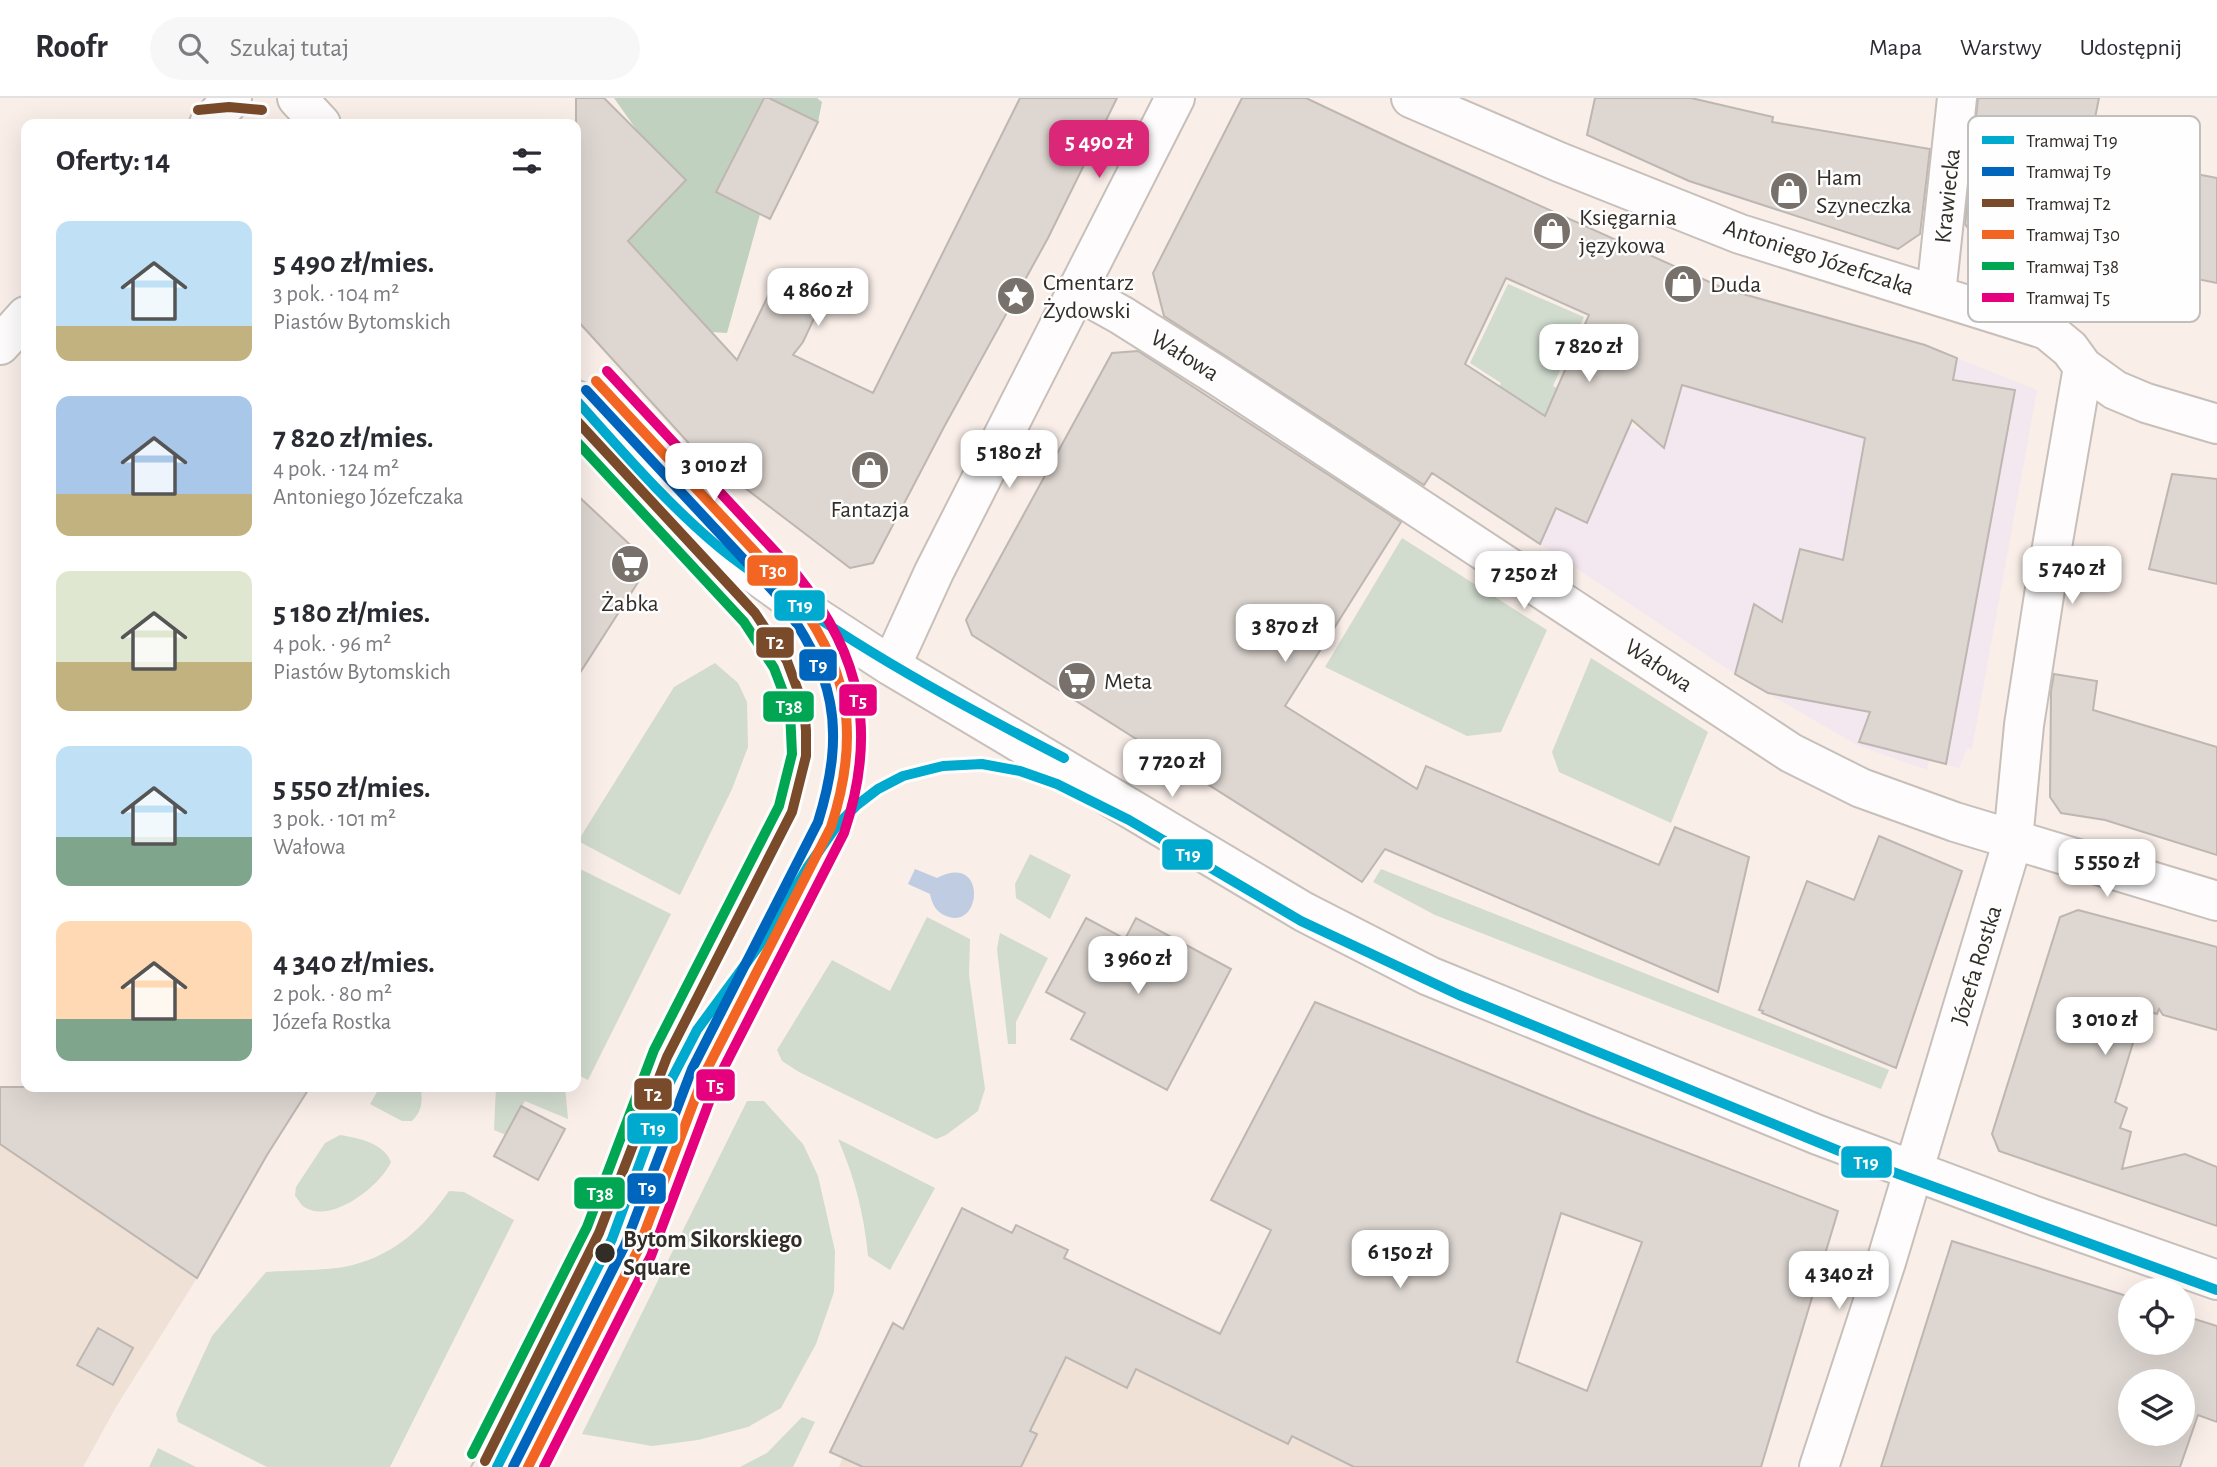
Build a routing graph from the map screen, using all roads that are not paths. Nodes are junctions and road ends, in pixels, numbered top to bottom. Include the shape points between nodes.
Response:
1 (232, 98) edge
2 (297, 98) edge
3 (1175, 98) edge
4 (1411, 98) edge
5 (1957, 98) edge
6 (213, 119) edge
7 (316, 119) edge
8 (1076, 290) junction
9 (1936, 294) junction
10 (1968, 304) edge
11 (21, 322) edge
12 (2022, 322) edge
13 (0, 345) edge
14 (2083, 367) junction
15 (581, 405) edge
16 (2217, 424) edge
17 (891, 666) junction
18 (2013, 840) junction
19 (2217, 901) edge
20 (1913, 1171) junction
21 (2217, 1280) edge
22 (1819, 1467) edge

1 - 6 street
2 - 7 street
3 - 8 street
4 - 9 street, Antoniego Józefczaka via 1740,234
5 - 9 street, Krawiecka
8 - 17 street
8 - 18 street, Wałowa via 1221,378 1791,753 1861,788
9 - 10 street, Antoniego Józefczaka
11 - 13 street
12 - 14 street, Antoniego Józefczaka via 2046,330 2070,349
14 - 16 street, Antoniego Józefczaka via 2115,390
14 - 18 street, Józefa Rostka via 2026,711
15 - 17 street via 674,507 715,544
17 - 20 street via 1304,912 1429,976
18 - 19 street, Wałowa
18 - 20 street, Józefa Rostka
20 - 21 street
20 - 22 street, Józefa Rostka

